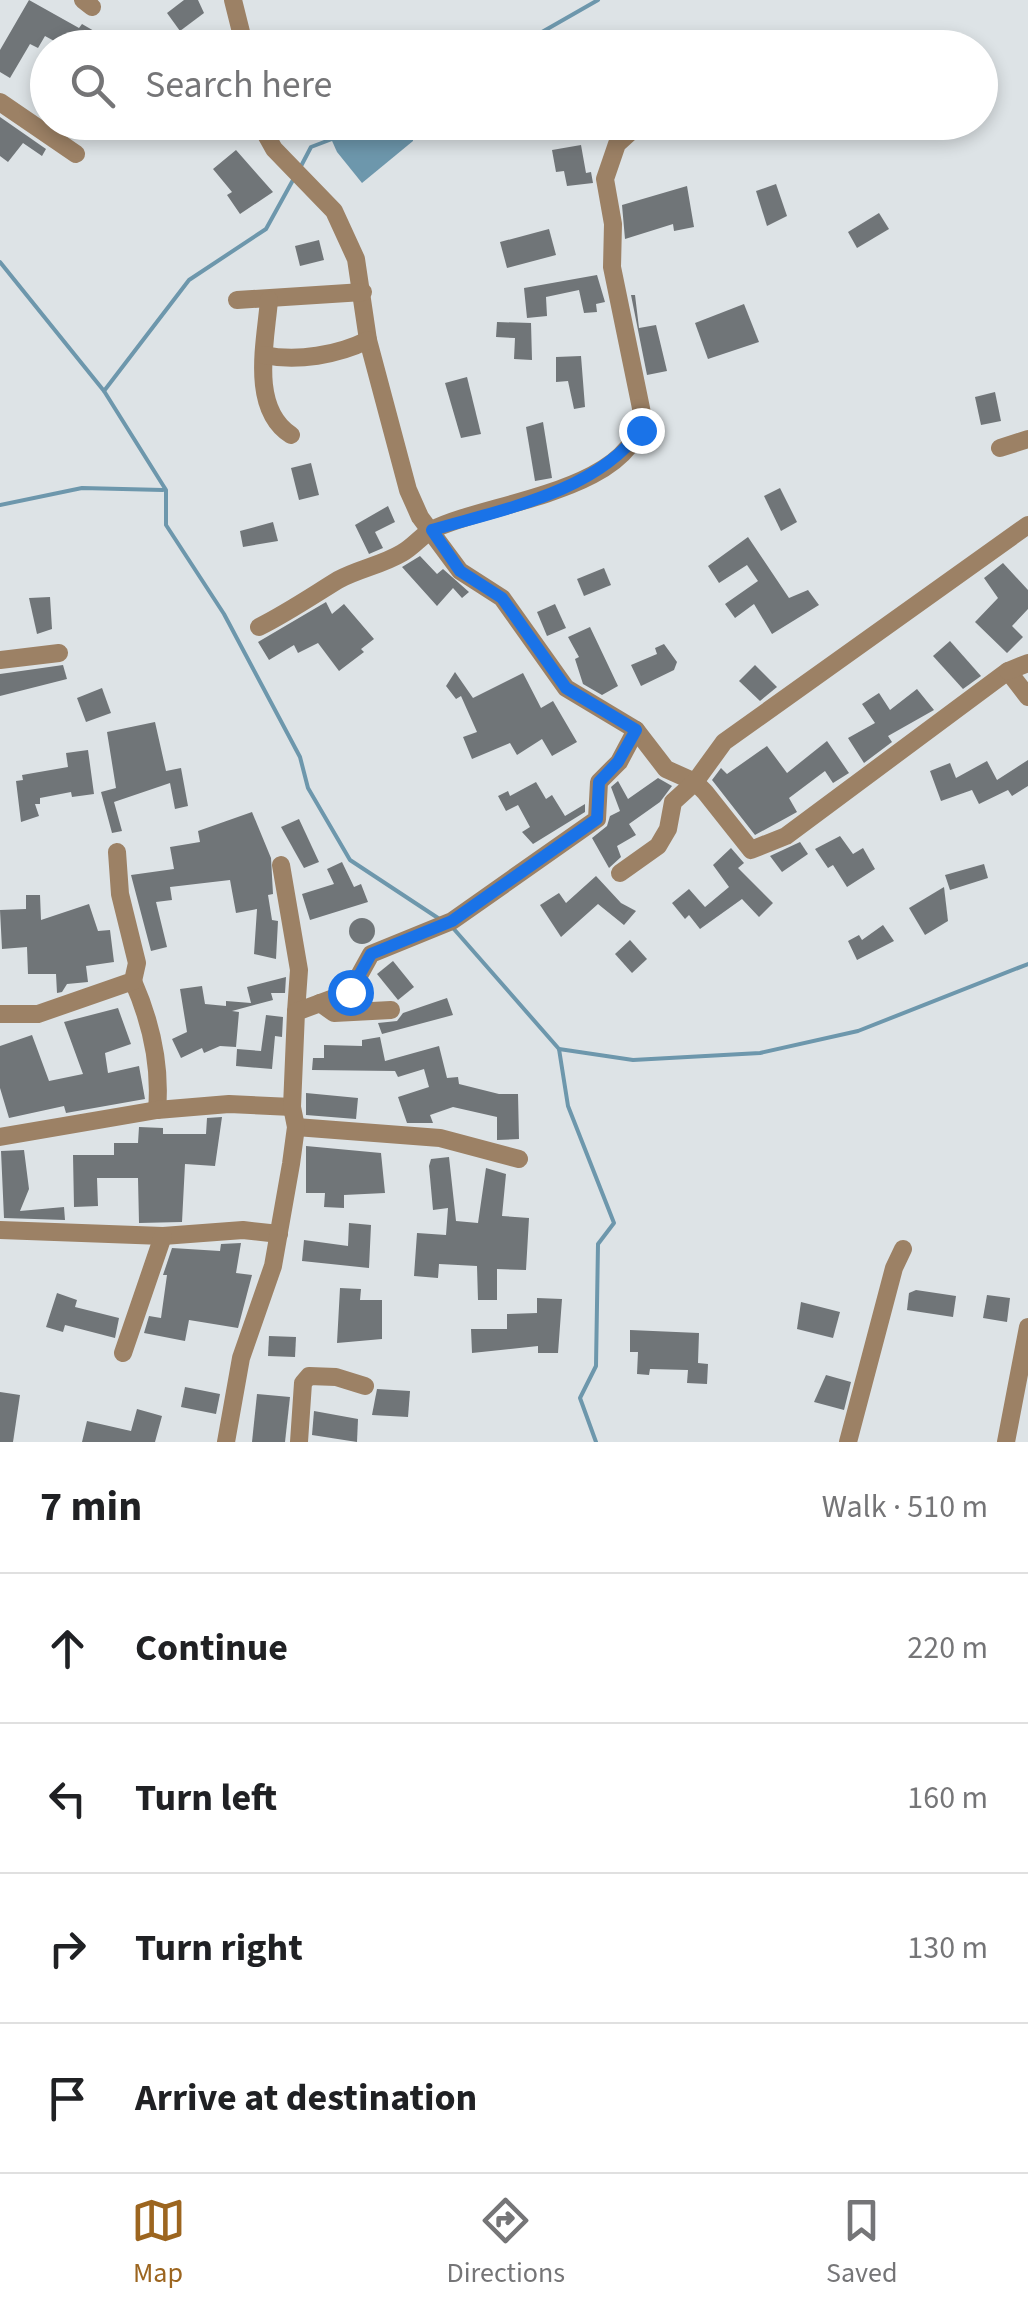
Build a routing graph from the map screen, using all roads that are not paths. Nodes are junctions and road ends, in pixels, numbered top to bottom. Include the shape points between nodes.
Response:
1 (233, 0) edge
2 (241, 30) edge
3 (0, 102) edge
4 (30, 123) edge
5 (56, 140) edge
6 (269, 140) edge
7 (621, 140) edge
8 (76, 154) dead end
9 (363, 292) junction
10 (237, 300) dead end
11 (269, 300) junction
12 (368, 340) junction
13 (264, 355) junction
14 (291, 435) dead end
15 (1028, 439) edge
16 (1000, 448) dead end
17 (1028, 525) edge
18 (432, 530) junction
19 (260, 627) dead end
20 (59, 653) dead end
21 (0, 660) edge
22 (1028, 663) edge
23 (1008, 671) junction
24 (1028, 698) edge
25 (636, 730) junction
26 (695, 782) junction
27 (117, 852) dead end
28 (281, 865) dead end
29 (620, 873) dead end
30 (133, 980) junction
31 (320, 1004) junction
32 (391, 1010) dead end
33 (296, 1012) junction
34 (0, 1014) edge
35 (292, 1107) junction
36 (158, 1110) junction
37 (296, 1127) junction
38 (0, 1137) edge
39 (519, 1158) dead end
40 (0, 1230) edge
41 (279, 1234) junction
42 (164, 1236) junction
43 (903, 1248) dead end
44 (1028, 1327) edge
45 (123, 1354) dead end
46 (364, 1386) dead end
47 (226, 1442) edge
48 (300, 1442) edge
49 (848, 1442) edge
50 (1006, 1442) edge

1 - 2 street
3 - 4 street
5 - 8 street
6 - 9 street via 334,212
7 - 18 street via 605,180 614,224 612,267 641,430 605,465 567,486
9 - 11 street
9 - 12 street
10 - 11 street
11 - 13 street
12 - 13 street via 307,357
12 - 18 street via 408,490
13 - 14 street via 270,404
15 - 16 street
17 - 26 street via 724,742
18 - 19 street via 408,550 342,578
18 - 25 street via 460,571 502,598 566,688
20 - 21 street
22 - 23 street
23 - 24 street
23 - 26 street via 767,846 751,850
25 - 26 street via 666,770
25 - 31 street via 599,782 597,819 447,924 371,954 350,992
26 - 29 street via 673,802 658,846
27 - 30 street via 137,963
28 - 33 street via 300,970
30 - 34 street via 38,1014
30 - 36 street via 159,1072
31 - 32 street via 334,1013
31 - 33 street
33 - 35 street
35 - 36 street
35 - 37 street
36 - 38 street
37 - 39 street via 440,1138
37 - 41 street
40 - 42 street
41 - 42 street
41 - 47 street via 241,1358
42 - 45 street
43 - 49 street
44 - 50 street
46 - 48 street via 308,1376

